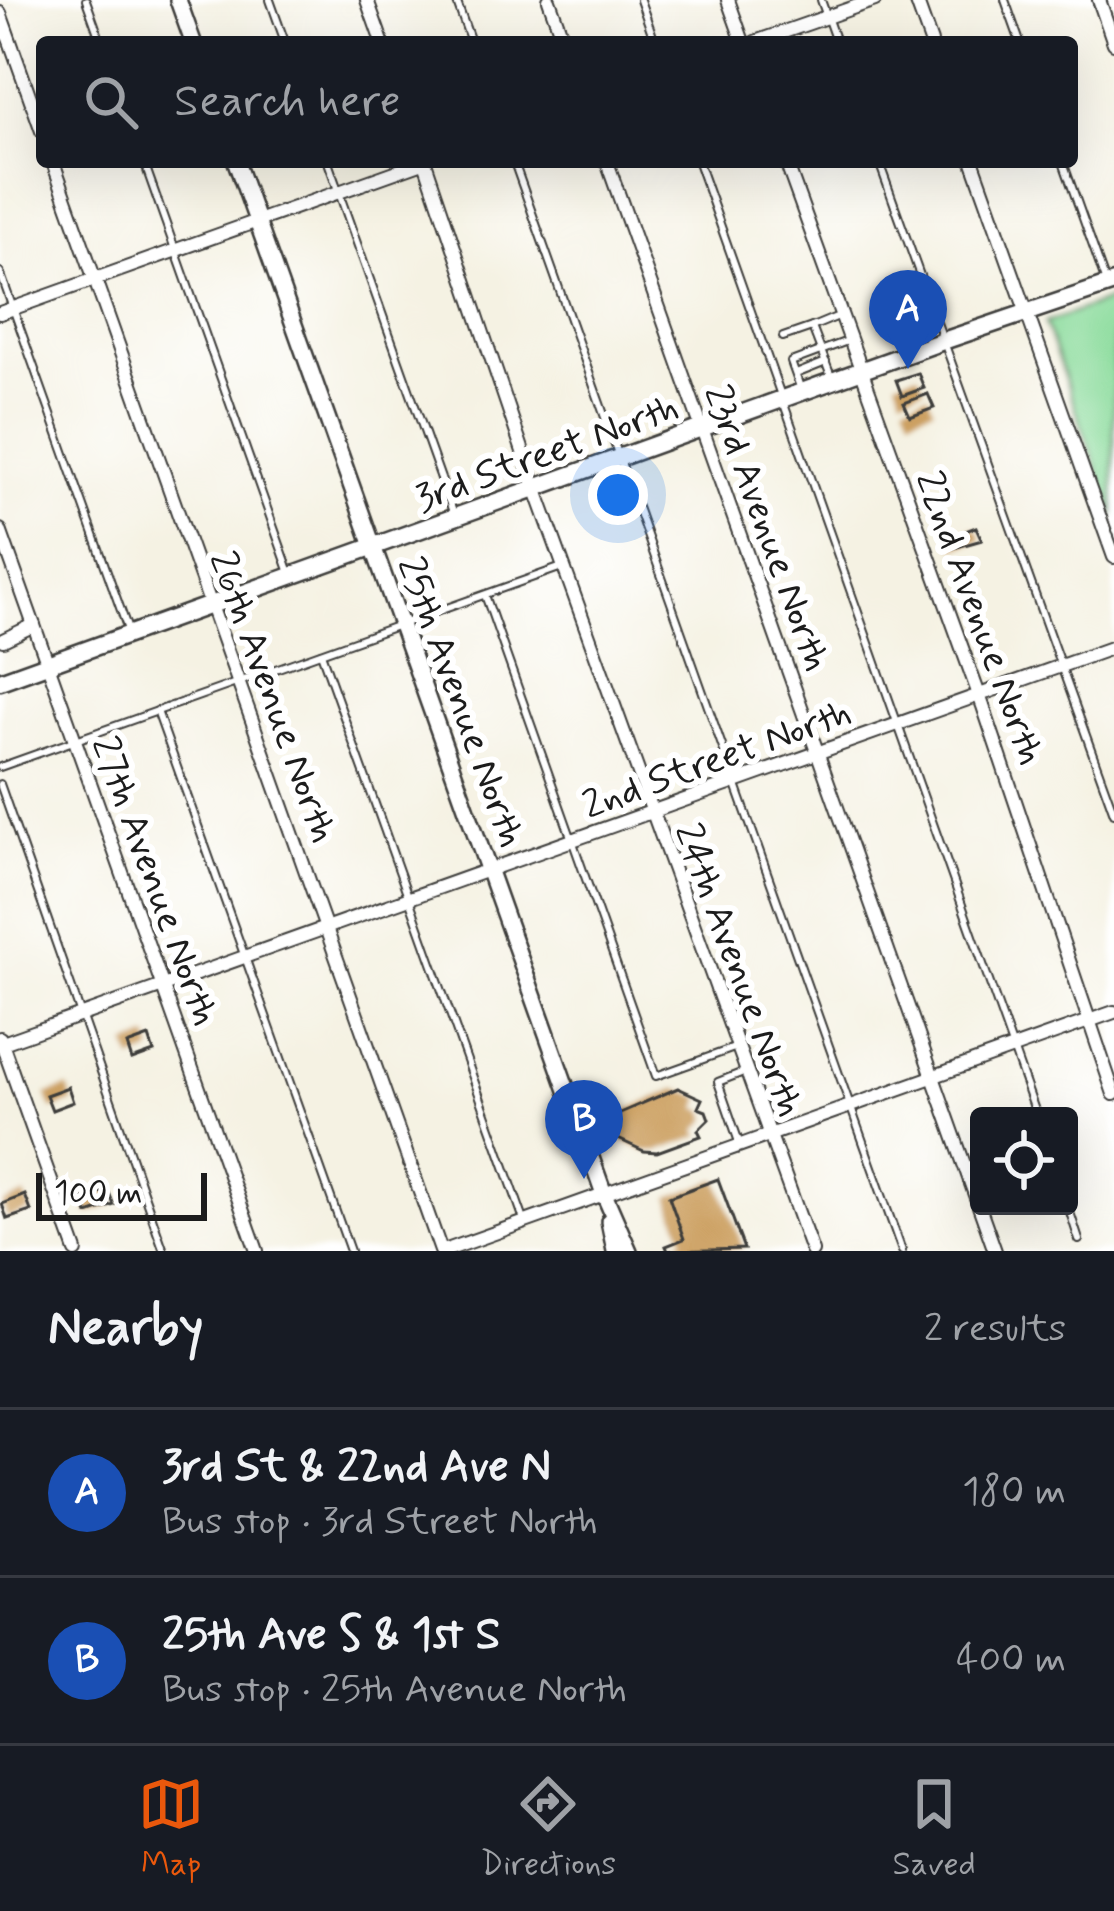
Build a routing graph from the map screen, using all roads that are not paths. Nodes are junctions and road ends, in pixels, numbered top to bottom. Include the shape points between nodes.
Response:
1 (86, 0) edge
2 (178, 0) edge
3 (270, 0) edge
4 (367, 0) edge
5 (456, 0) edge
6 (549, 0) edge
7 (640, 0) edge
8 (728, 0) edge
9 (821, 0) edge
10 (875, 0) edge
11 (916, 0) edge
12 (1005, 0) edge
13 (1099, 0) edge
14 (0, 13) edge
15 (826, 16) junction
16 (99, 36) edge
17 (192, 36) edge
18 (283, 36) edge
19 (380, 36) edge
20 (469, 36) edge
21 (562, 36) edge
22 (653, 36) edge
23 (741, 36) edge
24 (771, 36) edge
25 (834, 36) edge
26 (929, 36) edge
27 (1018, 36) edge
28 (1114, 43) edge
29 (36, 114) edge
30 (55, 168) edge
31 (146, 168) edge
32 (238, 168) edge
33 (330, 168) edge
34 (407, 168) edge
35 (426, 168) edge
36 (516, 168) edge
37 (609, 168) edge
38 (700, 168) edge
39 (788, 168) edge
40 (881, 168) edge
41 (975, 168) edge
42 (1065, 168) edge
43 (339, 192) junction
44 (257, 221) junction
45 (175, 250) junction
46 (0, 272) edge
47 (94, 279) junction
48 (1110, 285) edge
49 (6, 310) edge
50 (841, 314) junction
51 (1028, 314) junction
52 (812, 327) junction
53 (783, 337) dead end
54 (850, 340) junction
55 (943, 341) junction
56 (821, 351) junction
57 (826, 362) junction
58 (862, 371) junction
59 (796, 374) junction
60 (833, 382) junction
61 (802, 394) junction
62 (783, 401) junction
63 (702, 430) junction
64 (620, 460) junction
65 (536, 490) junction
66 (455, 518) junction
67 (0, 530) edge
68 (374, 548) junction
69 (1114, 557) edge
70 (6, 566) edge
71 (564, 566) junction
72 (291, 577) junction
73 (484, 595) junction
74 (211, 605) junction
75 (401, 624) junction
76 (34, 625) junction
77 (129, 634) junction
78 (3, 640) edge
79 (1114, 647) edge
80 (322, 653) junction
81 (48, 664) junction
82 (1061, 666) junction
83 (0, 681) edge
84 (238, 682) junction
85 (979, 695) junction
86 (157, 711) junction
87 (898, 724) junction
88 (75, 741) junction
89 (817, 753) junction
90 (0, 767) edge
91 (735, 782) junction
92 (0, 784) edge
93 (653, 811) junction
94 (1114, 813) edge
95 (572, 840) junction
96 (488, 870) junction
97 (409, 898) junction
98 (326, 928) junction
99 (245, 957) junction
100 (163, 986) junction
101 (1114, 1012) edge
102 (80, 1016) junction
103 (1090, 1020) junction
104 (1, 1042) edge
105 (737, 1047) junction
106 (1013, 1048) junction
107 (746, 1071) junction
108 (933, 1076) junction
109 (1114, 1094) edge
110 (850, 1106) junction
111 (1034, 1107) edge
112 (769, 1135) junction
113 (740, 1145) junction
114 (604, 1194) junction
115 (1071, 1215) edge
116 (524, 1222) junction
117 (1079, 1240) dead end
118 (76, 1251) edge
119 (164, 1251) edge
120 (257, 1251) edge
121 (350, 1251) edge
122 (442, 1251) edge
123 (615, 1251) edge
124 (629, 1251) edge
125 (812, 1251) edge
126 (902, 1251) edge
127 (995, 1251) edge

1 - 16 lane
2 - 17 street
3 - 18 lane
4 - 19 street
5 - 20 lane
6 - 21 street
7 - 22 lane
8 - 23 street
9 - 15 lane
10 - 15 street
11 - 26 street
12 - 27 lane
13 - 28 street
14 - 29 street
15 - 24 street
15 - 25 lane
30 - 47 street, 26th Avenue North
31 - 45 lane
32 - 44 street, 25th Avenue North
33 - 43 lane
34 - 43 street
35 - 65 street, 24th Avenue North
36 - 64 lane
37 - 63 street, 23rd Avenue North
38 - 62 lane
39 - 50 street, 22nd Avenue North
40 - 55 lane
41 - 51 street
42 - 48 lane
43 - 44 street
43 - 66 lane
44 - 45 street
44 - 68 street, 25th Avenue North
45 - 47 street
45 - 72 lane
46 - 49 lane
47 - 49 street
47 - 74 street, 26th Avenue North
48 - 51 main road, 3rd Street North
49 - 77 lane
50 - 52 lane
50 - 54 street, 22nd Avenue North
51 - 55 main road, 3rd Street North
51 - 69 street
52 - 53 lane
52 - 56 lane
54 - 56 lane
54 - 58 street, 22nd Avenue North
55 - 58 main road, 3rd Street North
55 - 82 lane
56 - 57 lane
56 - 59 lane via 791,362
57 - 59 lane
57 - 60 lane
58 - 60 main road, 3rd Street North
58 - 85 street, 22nd Avenue North
59 - 61 lane
60 - 61 main road, 3rd Street North
61 - 62 main road, 3rd Street North
62 - 63 main road, 3rd Street North
62 - 87 lane
63 - 64 main road, 3rd Street North
63 - 89 street, 23rd Avenue North
64 - 65 main road, 3rd Street North
64 - 91 lane
65 - 66 main road, 3rd Street North
65 - 71 street, 24th Avenue North
66 - 68 main road, 3rd Street North
67 - 70 street, 27th Avenue North
68 - 72 main road, 3rd Street North
68 - 75 street, 25th Avenue North
70 - 76 street, 27th Avenue North
71 - 73 lane
71 - 93 street, 24th Avenue North
72 - 74 main road, 3rd Street North
73 - 75 lane
73 - 95 lane
74 - 77 main road, 3rd Street North
74 - 84 street, 26th Avenue North
75 - 80 lane
75 - 96 street, 25th Avenue North
76 - 78 street
76 - 81 street, 27th Avenue North
77 - 81 main road, 3rd Street North
79 - 82 street, 2nd Street North
80 - 84 lane
80 - 97 lane
81 - 83 main road, 3rd Street North
81 - 88 street, 27th Avenue North
82 - 85 street, 2nd Street North
82 - 94 lane
84 - 86 lane
84 - 98 street, 26th Avenue North
85 - 87 street, 2nd Street North
85 - 103 street, 22nd Avenue North
86 - 88 lane
86 - 99 lane
87 - 89 street, 2nd Street North
87 - 106 lane
88 - 90 lane
88 - 100 street, 27th Avenue North
89 - 91 street, 2nd Street North
89 - 108 street, 23rd Avenue North
91 - 93 street, 2nd Street North
91 - 110 lane
92 - 102 lane
93 - 95 street, 2nd Street North
93 - 105 street, 24th Avenue North
95 - 96 street, 2nd Street North
95 - 105 lane via 656,1076
96 - 97 street, 2nd Street North
96 - 114 street, 25th Avenue North
97 - 98 street, 2nd Street North
97 - 116 lane
98 - 99 street, 2nd Street North
98 - 122 street, 26th Avenue North
99 - 100 street, 2nd Street North
99 - 121 lane
100 - 102 street, 2nd Street North
100 - 120 street, 27th Avenue North
101 - 103 street
102 - 104 street, 2nd Street North
102 - 119 lane
103 - 106 street
103 - 109 street, 22nd Avenue North
104 - 118 street
105 - 107 street, 24th Avenue North
106 - 108 street
106 - 111 lane
107 - 112 street, 24th Avenue North
107 - 113 lane via 718,1082
108 - 110 street
108 - 127 street, 23rd Avenue North
110 - 112 street
110 - 126 lane
112 - 113 street
112 - 125 street, 24th Avenue North
113 - 114 street
114 - 116 street
114 - 123 street, 25th Avenue North
114 - 124 street, 25th Avenue North
115 - 117 lane
116 - 122 street

